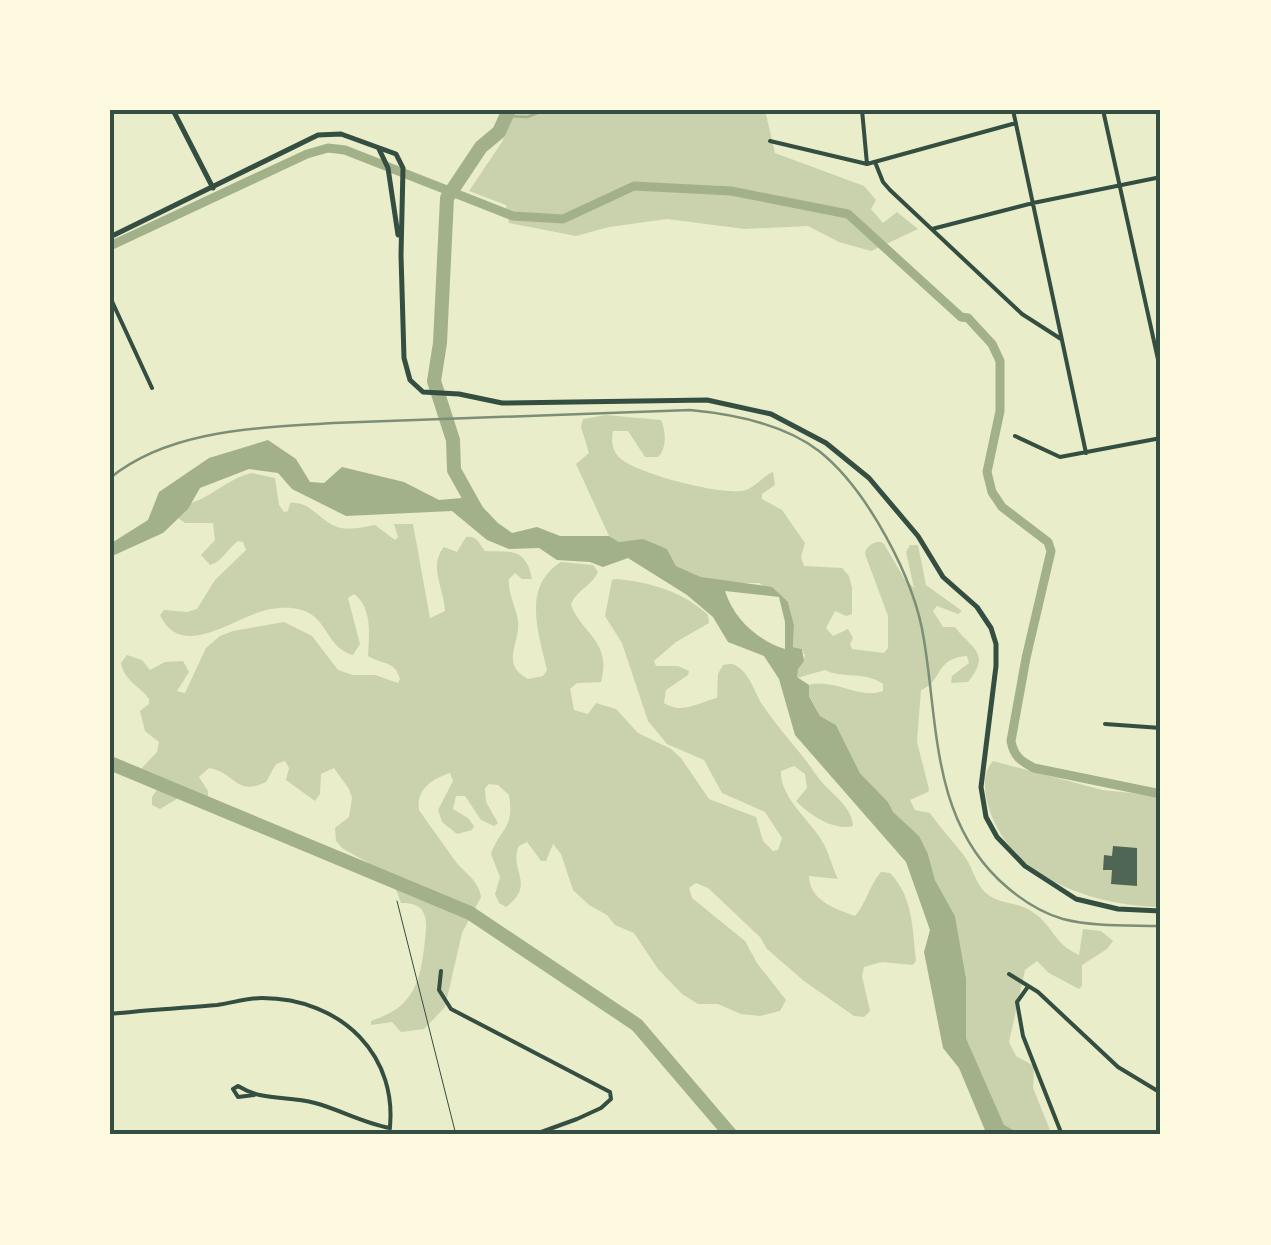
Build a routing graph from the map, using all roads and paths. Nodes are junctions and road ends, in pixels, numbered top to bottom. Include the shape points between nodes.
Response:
1 (172, 110) edge
2 (862, 110) edge
3 (1013, 110) edge
4 (1103, 110) edge
5 (1016, 123) junction
6 (770, 142) dead end
7 (378, 147) junction
8 (875, 162) junction
9 (867, 164) junction
10 (1161, 177) edge
11 (1120, 186) junction
12 (212, 188) junction
13 (1033, 203) junction
14 (932, 229) junction
15 (110, 237) edge
16 (401, 255) junction
17 (110, 297) edge
18 (1062, 338) junction
19 (1161, 372) edge
20 (152, 388) dead end
21 (1015, 436) dead end
22 (1161, 438) edge
23 (1086, 453) junction
24 (1105, 724) dead end
25 (1161, 728) edge
26 (397, 901) dead end
27 (1161, 911) edge
28 (442, 970) dead end
29 (1009, 974) dead end
30 (1027, 988) junction
31 (110, 1014) edge
32 (1161, 1093) edge
33 (254, 1095) dead end
34 (390, 1128) junction
35 (389, 1135) edge
36 (456, 1135) edge
37 (533, 1135) edge
38 (1062, 1135) edge

1 - 12 main road
2 - 9 street
3 - 5 street
4 - 11 street
5 - 8 street
5 - 13 street
6 - 9 street
7 - 12 main road via 324,134
7 - 16 main road via 390,178
7 - 16 main road via 402,162
8 - 9 street
8 - 14 street via 883,182
10 - 11 street
11 - 13 street
11 - 19 street
12 - 15 main road
13 - 14 street
13 - 18 street
14 - 18 street via 1022,314
16 - 27 main road via 406,368 423,392 502,402 722,402 771,414 826,443 869,478 943,577 991,628 996,666 981,787 996,837 1025,866 1076,899
17 - 20 street
18 - 23 street
21 - 23 street via 1054,455
22 - 23 street
24 - 25 street
26 - 36 path
28 - 37 street via 439,990 450,1009 610,1092 601,1108
29 - 30 street
30 - 32 street via 1118,1067
30 - 38 street via 1017,1002 1023,1036
31 - 34 street via 264,998 328,1014 376,1053 391,1098
33 - 34 street via 308,1101
34 - 35 street

